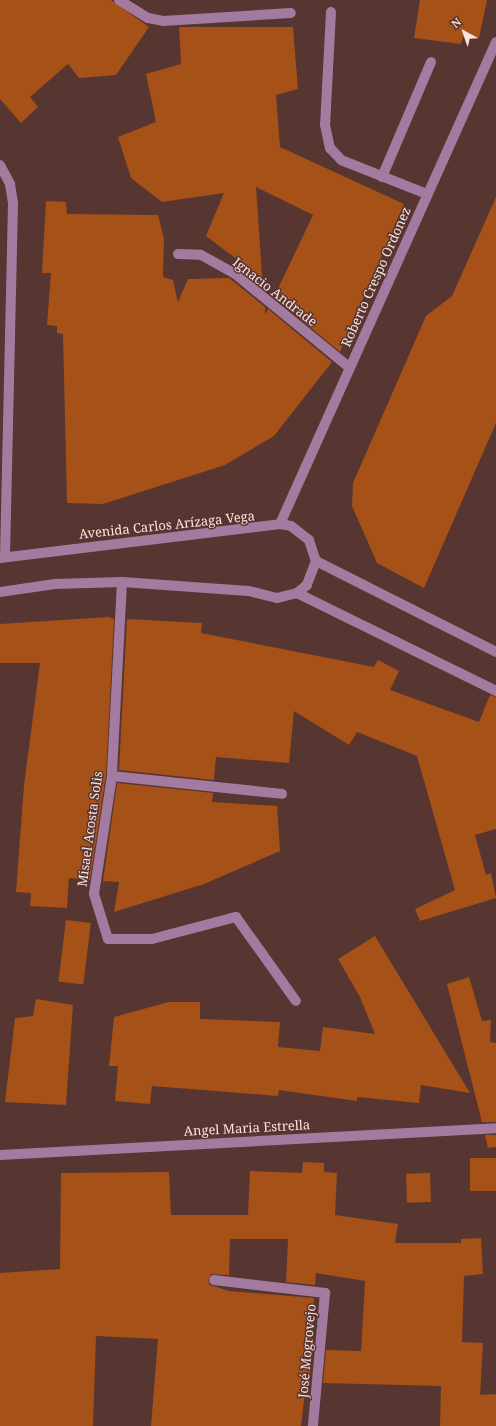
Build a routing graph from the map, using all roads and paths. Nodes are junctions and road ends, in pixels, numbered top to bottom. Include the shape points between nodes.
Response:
1 (119, 0) edge
2 (331, 12) dead end
3 (291, 13) dead end
4 (496, 42) edge
5 (431, 62) dead end
6 (0, 165) edge
7 (382, 177) junction
8 (427, 194) junction
9 (178, 254) dead end
10 (349, 367) junction
11 (280, 524) junction
12 (2, 558) edge
13 (316, 561) junction
14 (122, 582) junction
15 (0, 592) edge
16 (297, 593) junction
17 (496, 652) edge
18 (496, 691) edge
19 (112, 776) junction
20 (282, 794) dead end
21 (296, 1001) dead end
22 (496, 1128) edge
23 (0, 1155) edge
24 (214, 1280) dead end
25 (313, 1426) edge

1 - 3 street via 148,18 162,21
2 - 7 street via 326,125 330,148 341,160
4 - 8 street, Roberto Crespo Ordonez
5 - 7 street
6 - 12 street via 10,184 13,204
7 - 8 street
8 - 10 street, Roberto Crespo Ordonez
9 - 10 street, Ignacio Andrade via 201,255 234,273
10 - 11 street, Roberto Crespo Ordonez
11 - 12 street, Avenida Carlos Arízaga Vega via 248,530
11 - 13 street via 292,526 309,540
13 - 16 street via 307,585
13 - 17 street
14 - 15 street via 55,584
14 - 16 street via 248,591 277,598
14 - 19 street, Misael Acosta Solis
16 - 18 street
19 - 20 street
19 - 21 street, Misael Acosta Solis via 94,894 108,939 152,939 236,917
22 - 23 street, Angel Maria Estrella
24 - 25 street, José Mogrovejo via 325,1293

